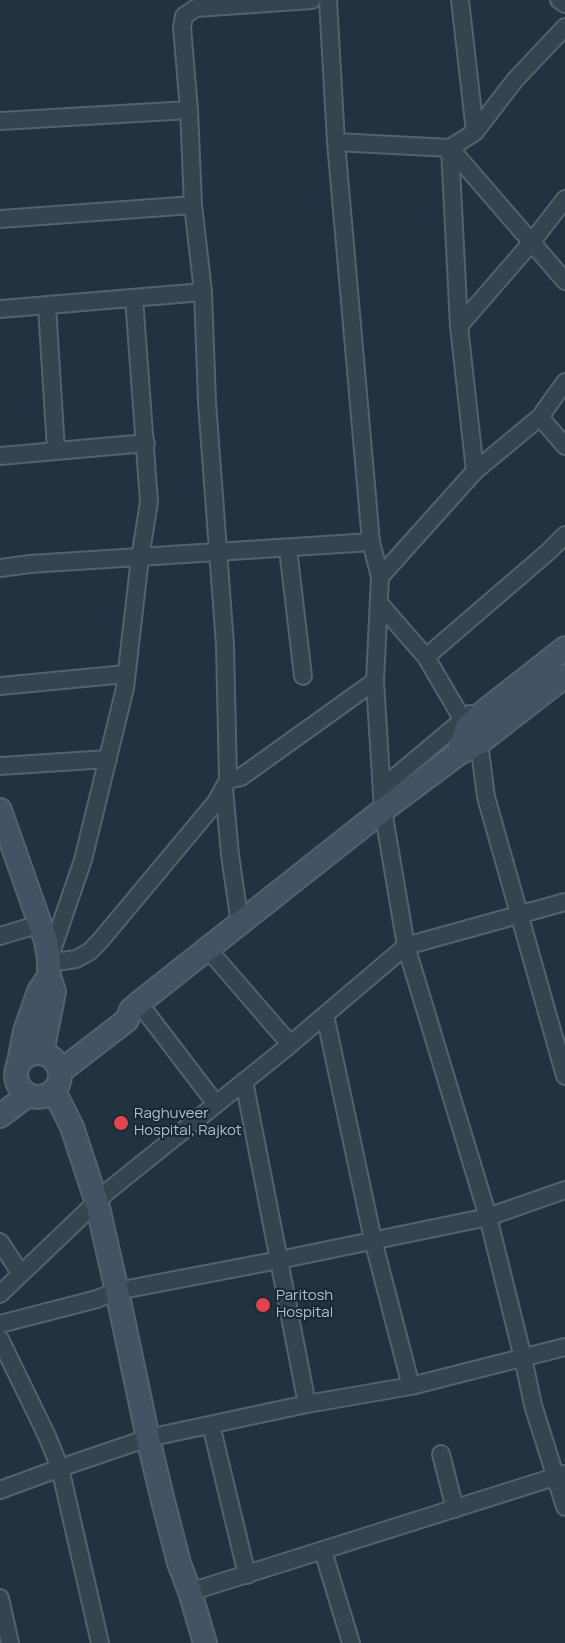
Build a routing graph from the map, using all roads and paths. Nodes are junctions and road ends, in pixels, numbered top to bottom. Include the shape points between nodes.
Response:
1 (312, 0) edge
2 (328, 0) edge
3 (460, 0) edge
4 (559, 0) edge
5 (238, 2) edge
6 (565, 4) edge
7 (565, 27) edge
8 (189, 110) junction
9 (0, 121) edge
10 (475, 132) junction
11 (336, 142) junction
12 (450, 148) junction
13 (565, 199) edge
14 (194, 205) junction
15 (0, 219) edge
16 (531, 243) junction
17 (565, 281) edge
18 (202, 292) junction
19 (134, 298) junction
20 (47, 306) junction
21 (0, 309) edge
22 (459, 326) junction
23 (565, 382) edge
24 (540, 417) junction
25 (146, 442) junction
26 (565, 446) edge
27 (56, 450) junction
28 (0, 456) edge
29 (475, 471) junction
30 (565, 535) edge
31 (371, 542) junction
32 (288, 549) junction
33 (219, 552) junction
34 (140, 558) junction
35 (0, 568) edge
36 (380, 577) junction
37 (379, 603) junction
38 (565, 639) edge
39 (565, 648) edge
40 (426, 657) junction
41 (126, 674) junction
42 (303, 676) dead end
43 (565, 676) edge
44 (375, 681) junction
45 (0, 686) edge
46 (477, 727) junction
47 (108, 759) junction
48 (0, 766) edge
49 (226, 784) junction
50 (381, 788) junction
51 (0, 810) edge
52 (383, 810) junction
53 (565, 902) edge
54 (519, 915) junction
55 (40, 924) junction
56 (240, 924) junction
57 (0, 936) edge
58 (406, 946) junction
59 (207, 948) junction
60 (49, 968) junction
61 (135, 1006) junction
62 (325, 1015) junction
63 (290, 1044) junction
64 (53, 1069) junction
65 (12, 1072) edge
66 (565, 1076) edge
67 (244, 1081) junction
68 (28, 1095) junction
69 (216, 1104) junction
70 (0, 1116) edge
71 (565, 1190) edge
72 (97, 1203) junction
73 (488, 1217) junction
74 (373, 1240) junction
75 (0, 1242) edge
76 (279, 1260) junction
77 (21, 1274) junction
78 (117, 1291) junction
79 (0, 1294) edge
80 (0, 1324) edge
81 (0, 1339) edge
82 (565, 1347) edge
83 (523, 1358) junction
84 (411, 1386) junction
85 (308, 1404) junction
86 (212, 1425) junction
87 (148, 1438) junction
88 (441, 1454) dead end
89 (60, 1467) junction
90 (560, 1475) edge
91 (0, 1490) edge
92 (565, 1507) edge
93 (455, 1509) junction
94 (323, 1551) junction
95 (247, 1575) junction
96 (189, 1592) junction
97 (0, 1598) edge
98 (6, 1641) edge
99 (100, 1643) edge
100 (205, 1643) edge
101 (351, 1643) edge

1 - 5 street
2 - 11 street
3 - 10 street
4 - 6 street
5 - 8 street via 196,8 184,15
7 - 10 street via 515,80
8 - 9 street
8 - 14 street
10 - 12 street
11 - 12 street
11 - 31 street
12 - 16 street
12 - 22 street
13 - 16 street
14 - 15 street
14 - 18 street
16 - 17 street
16 - 22 street
18 - 19 street
18 - 33 street
19 - 20 street
19 - 25 street
20 - 21 street
20 - 27 street
22 - 29 street
23 - 24 street
24 - 26 street
24 - 29 street
25 - 27 street
25 - 34 street via 149,502
27 - 28 street
29 - 36 street
30 - 40 street
31 - 32 street
31 - 36 street
32 - 33 street
32 - 42 street
33 - 34 street
33 - 49 street via 225,645
34 - 35 street
34 - 41 street
36 - 37 street
37 - 40 street
37 - 44 street
38 - 46 street
39 - 46 street
40 - 46 street
41 - 45 street
41 - 47 street
43 - 46 street
44 - 49 street
44 - 50 street
46 - 50 street
46 - 52 street via 458,754
46 - 54 street via 486,797
47 - 48 street
47 - 60 street via 83,860
49 - 56 street via 230,855
49 - 60 street via 216,802 100,941 76,959
50 - 52 street
51 - 55 street
52 - 56 street
52 - 58 street
53 - 54 street
54 - 58 street
54 - 66 street
55 - 57 street
55 - 60 street
56 - 59 street
58 - 62 street
58 - 73 street
59 - 61 street
59 - 63 street
60 - 64 street via 54,992
60 - 65 street
61 - 64 street via 127,1020
61 - 69 street
62 - 63 street
62 - 74 street
63 - 67 street
64 - 65 street via 38,1052 27,1054
64 - 68 street via 44,1097
64 - 72 street
65 - 68 street
67 - 69 street
67 - 76 street
68 - 70 street
69 - 72 street
71 - 73 street
72 - 77 street
72 - 78 street
73 - 74 street
73 - 83 street
74 - 76 street
74 - 84 street
75 - 77 street
76 - 78 street
76 - 85 street
77 - 79 street
78 - 80 street
78 - 87 street
81 - 89 street
82 - 83 street
83 - 84 street
83 - 90 street via 533,1405
84 - 85 street
85 - 86 street
86 - 87 street
86 - 95 street
87 - 89 street
87 - 96 street
88 - 93 street
89 - 91 street
89 - 99 street
90 - 92 street
90 - 93 street
93 - 94 street
94 - 95 street
94 - 101 street
95 - 96 street
96 - 100 street
97 - 98 street

